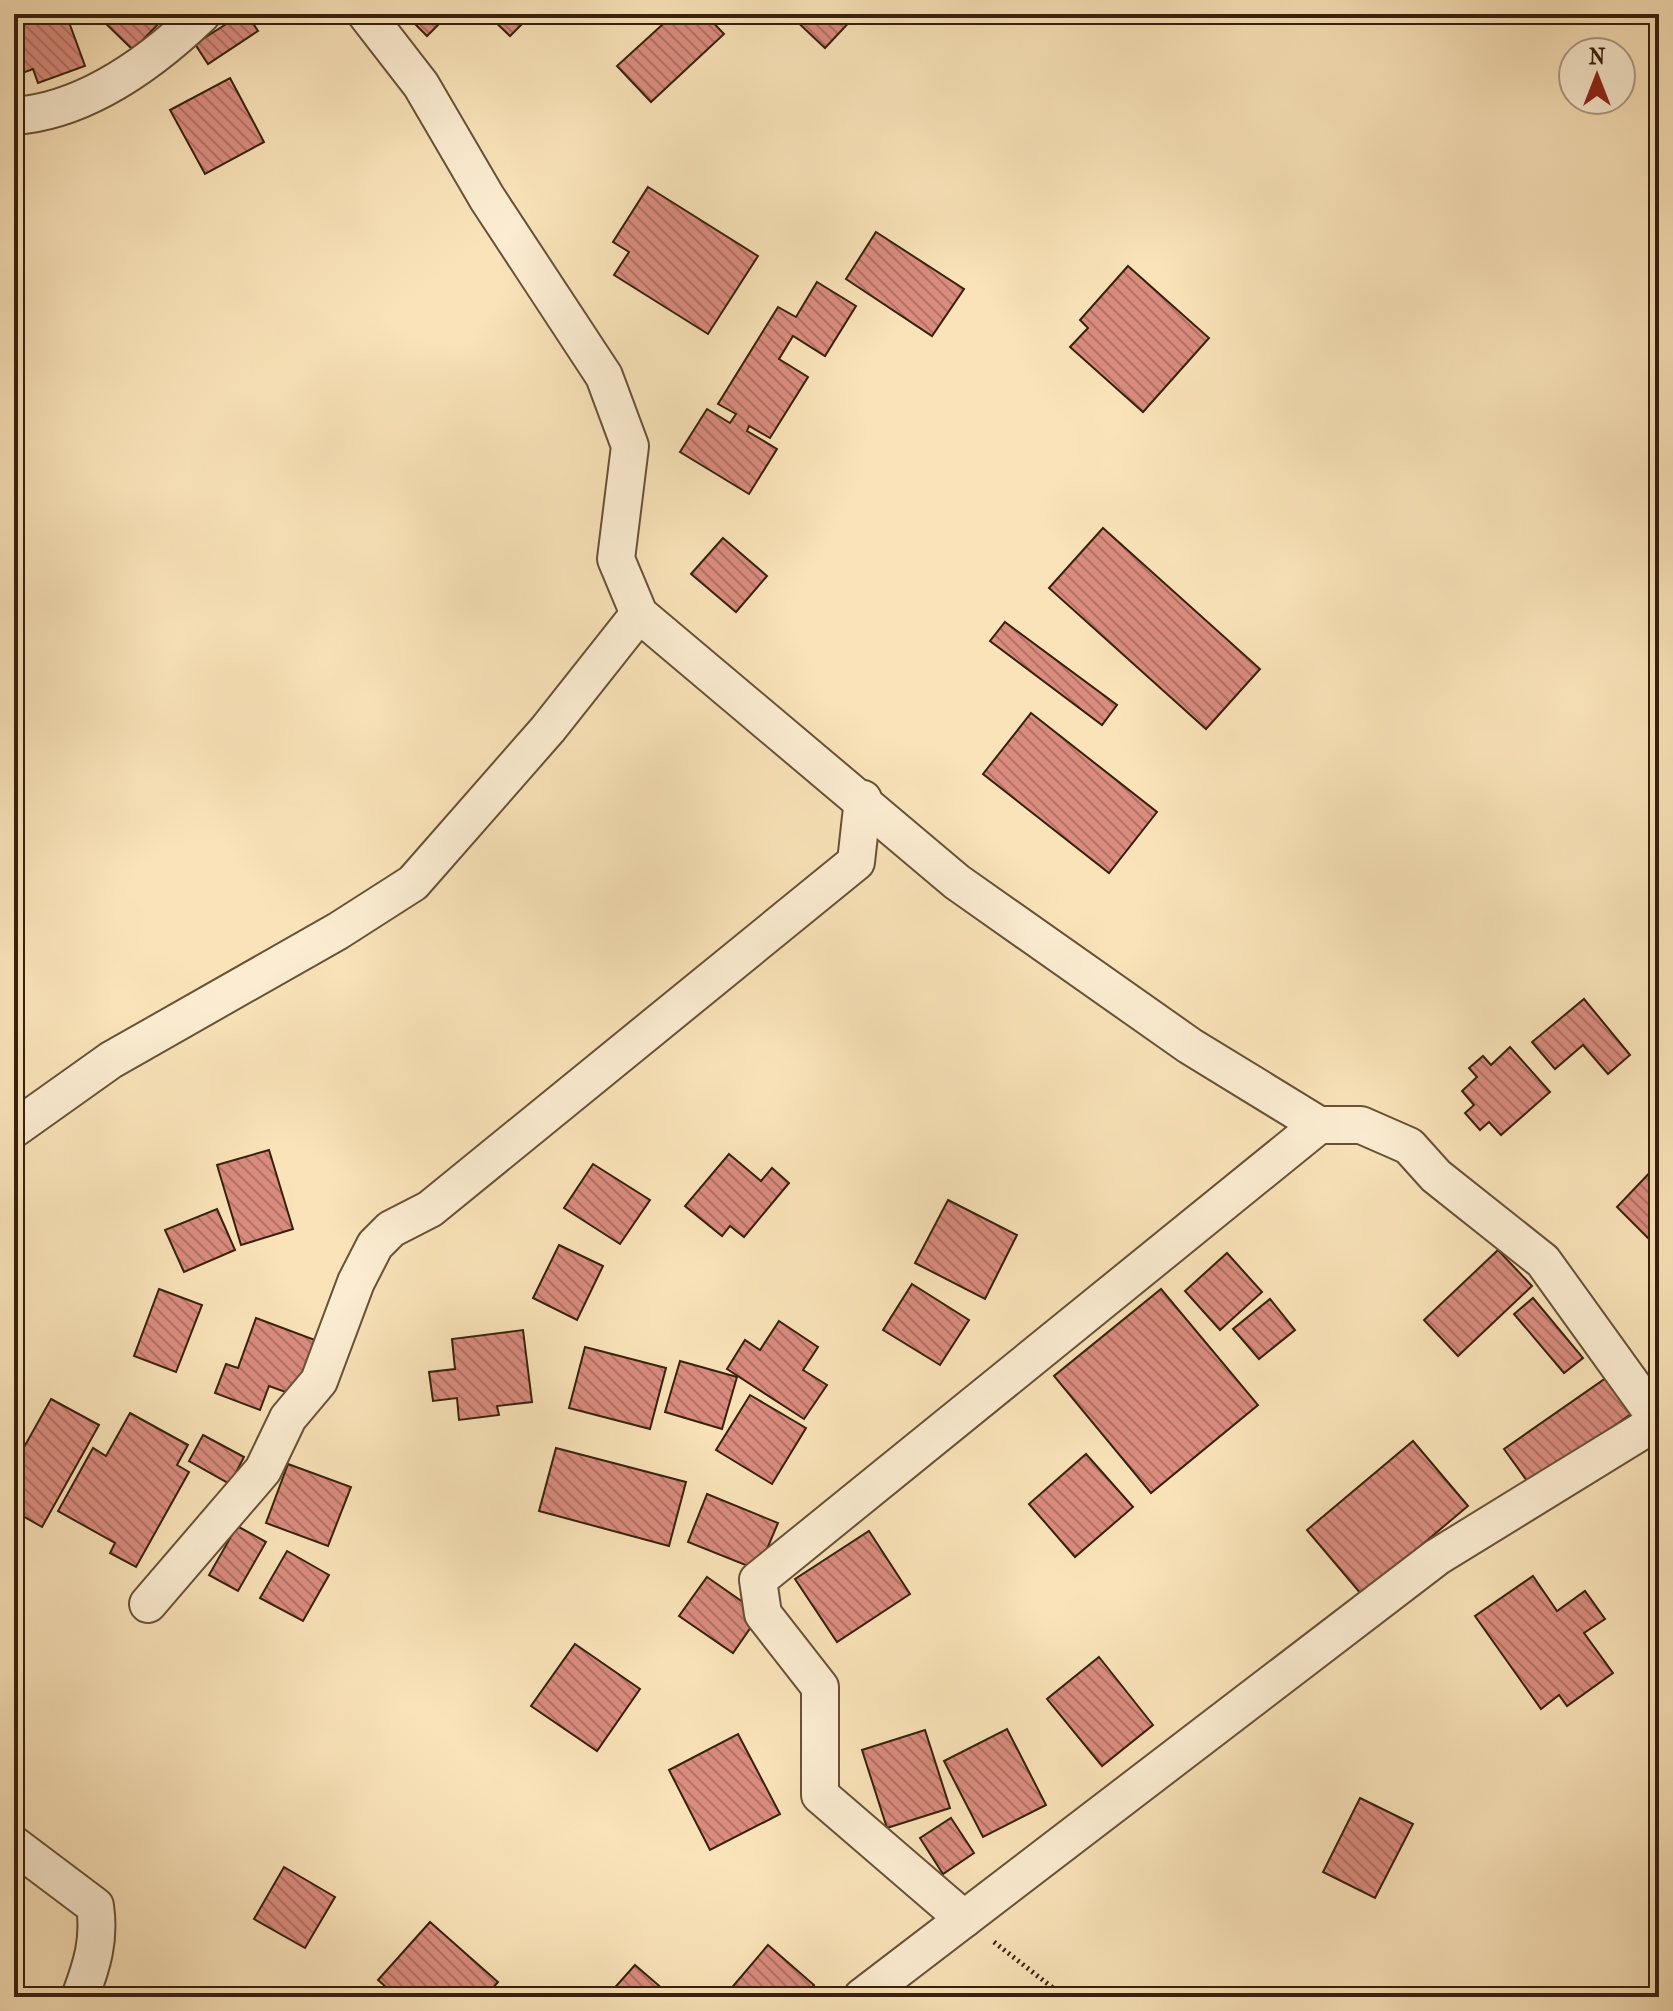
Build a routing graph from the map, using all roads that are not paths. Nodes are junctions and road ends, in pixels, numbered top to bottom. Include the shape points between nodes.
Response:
1 (202, 14) edge
2 (366, 14) edge
3 (14, 116) edge
4 (639, 614) junction
5 (863, 799) junction
6 (1319, 1125) junction
7 (14, 1129) edge
8 (1621, 1369) junction
9 (1659, 1374) edge
10 (1659, 1421) edge
11 (148, 1604) dead end
12 (14, 1845) edge
13 (964, 1919) junction
14 (80, 1997) edge
15 (862, 1997) edge

1 - 3 street via 173,42 85,99 51,112
2 - 4 street via 421,85 487,198 604,376 630,446 616,559
4 - 5 street
4 - 7 street via 548,729 413,883 111,1060
5 - 6 street via 957,882 1190,1046
5 - 11 street via 856,862 430,1209 391,1229 375,1245 319,1381 288,1418 263,1470
6 - 8 street via 1361,1125 1409,1146 1436,1176 1543,1261
6 - 13 street via 758,1580 763,1614 820,1687 820,1795
8 - 9 street
8 - 10 street
10 - 13 street via 1437,1557
12 - 14 street via 95,1906 95,1958
13 - 15 street

